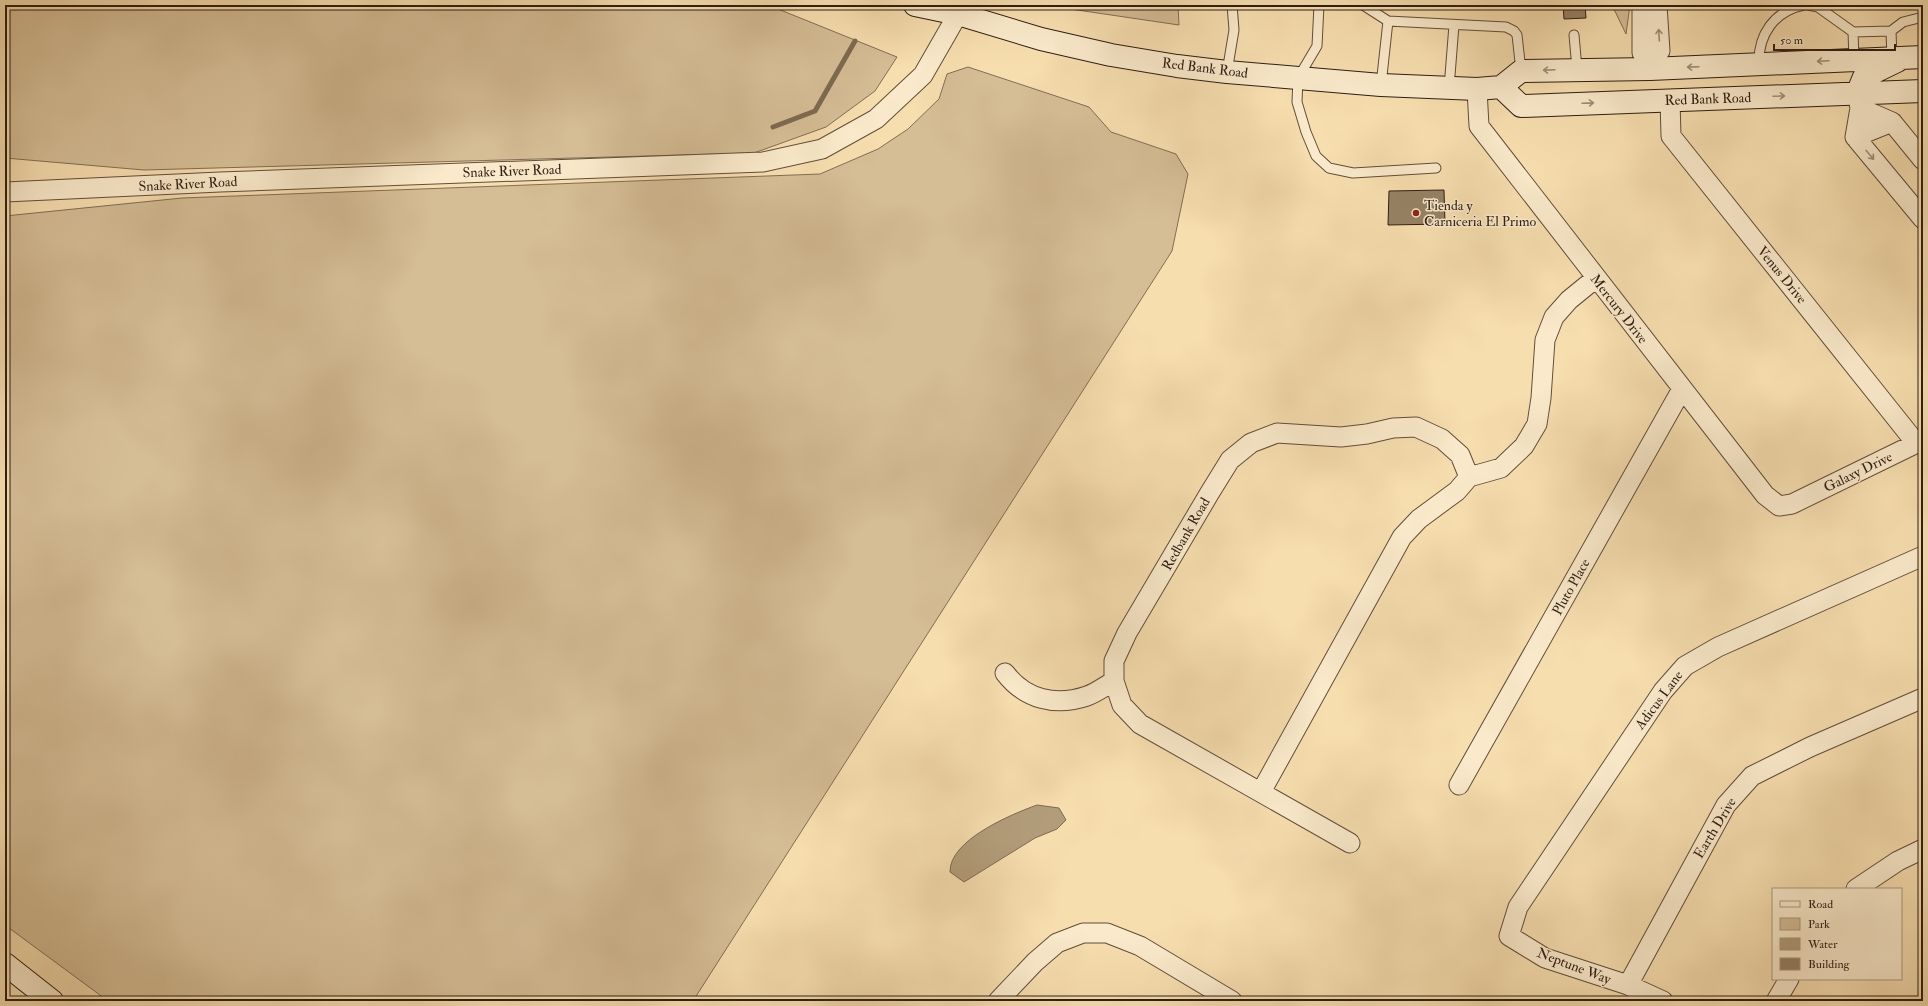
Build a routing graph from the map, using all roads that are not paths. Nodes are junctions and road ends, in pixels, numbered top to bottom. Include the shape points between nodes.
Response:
1 (915, 5) edge
2 (1232, 5) edge
3 (1319, 5) edge
4 (1363, 5) edge
5 (1642, 5) edge
6 (1657, 5) edge
7 (1804, 5) edge
8 (1808, 5) edge
9 (958, 14) junction
10 (1923, 17) edge
11 (1388, 21) junction
12 (1454, 25) junction
13 (1891, 31) junction
14 (1853, 32) junction
15 (1574, 35) dead end
16 (1906, 57) edge
17 (1854, 59) junction
18 (1760, 64) junction
19 (1650, 66) junction
20 (1577, 69) junction
21 (1521, 71) junction
22 (1227, 72) junction
23 (1298, 78) junction
24 (1381, 85) junction
25 (1501, 87) junction
26 (1449, 88) junction
27 (1477, 89) junction
28 (1923, 91) edge
29 (1670, 100) junction
30 (1858, 101) junction
31 (1626, 102) junction
32 (1892, 122) junction
33 (1855, 137) junction
34 (1923, 160) edge
35 (1436, 168) dead end
36 (5, 192) edge
37 (1923, 219) edge
38 (1596, 278) junction
39 (1682, 389) junction
40 (1919, 442) edge
41 (1469, 477) junction
42 (1792, 504) joint
43 (1923, 556) edge
44 (1005, 673) dead end
45 (1114, 681) junction
46 (1923, 698) edge
47 (1459, 785) dead end
48 (1261, 792) junction
49 (1350, 843) dead end
50 (1923, 849) edge
51 (1858, 888) edge
52 (1509, 936) joint
53 (5, 964) edge
54 (1788, 980) edge
55 (1628, 986) junction
56 (52, 1001) edge
57 (998, 1001) edge
58 (1232, 1001) edge
59 (1663, 1001) edge
60 (1776, 1001) edge

1 - 9 main road, Red Bank Road
2 - 22 lane via 1234,30
3 - 23 lane via 1317,46
4 - 11 lane
5 - 19 street via 1642,53
19 -> 6 street via 1660,51
7 - 18 lane via 1790,8 1769,26 1759,53
8 - 14 lane via 1818,7
9 - 22 main road, Red Bank Road via 1041,39 1111,55
9 - 36 street, Snake River Road via 923,75 876,119 822,149 763,162
10 - 13 lane via 1903,22
11 - 12 lane
11 - 24 lane
12 - 21 lane via 1506,27 1514,31 1518,39
12 - 26 lane
13 - 14 lane
13 - 16 lane
14 - 17 lane
15 - 20 lane
16 - 17 main road
16 - 30 main road via 1864,77
17 -> 18 main road
18 -> 19 main road
19 - 20 main road
19 - 31 main road via 1645,84
20 -> 21 main road
21 - 25 main road
22 - 23 main road, Red Bank Road
23 - 24 main road, Red Bank Road
23 - 35 lane via 1297,102 1306,132 1316,156 1329,168 1353,172
24 - 26 main road, Red Bank Road
25 - 27 main road, Red Bank Road
25 -> 31 main road, Red Bank Road via 1521,106
26 - 27 main road, Red Bank Road
27 - 38 street, Mercury Drive via 1479,126
28 - 30 main road, Red Bank Road
29 -> 30 main road, Red Bank Road
29 - 31 main road, Red Bank Road
29 - 40 street, Venus Drive via 1671,136
30 - 32 street
30 - 33 street
32 - 33 street
32 - 34 street
33 -> 37 street
38 - 39 street, Mercury Drive
38 - 41 street via 1569,300 1554,317 1545,340 1537,424 1524,446 1501,468
39 - 42 street, Mercury Drive via 1765,494 1779,506
39 - 47 street, Pluto Place
40 - 42 street, Galaxy Drive
41 - 45 street, Redbank Road via 1460,455 1442,439 1416,427 1341,437 1277,433 1251,444 1230,460 1127,633 1114,661
41 - 48 street via 1457,491 1419,519 1402,537
43 - 52 street, Adicus Lane via 1718,647 1685,666 1658,698 1518,907
44 - 45 street via 1015,685 1038,698 1064,702 1088,696
45 - 48 street, Redbank Road via 1122,705 1140,724
46 - 55 street, Earth Drive via 1810,747 1752,776 1726,805
48 - 49 street, Redbank Road
50 - 51 street via 1898,861
52 - 55 street, Neptune Way via 1545,958
53 - 56 main road
54 - 60 street
55 - 59 street, Neptune Way
57 - 58 street via 1057,943 1083,933 1107,933 1140,946

